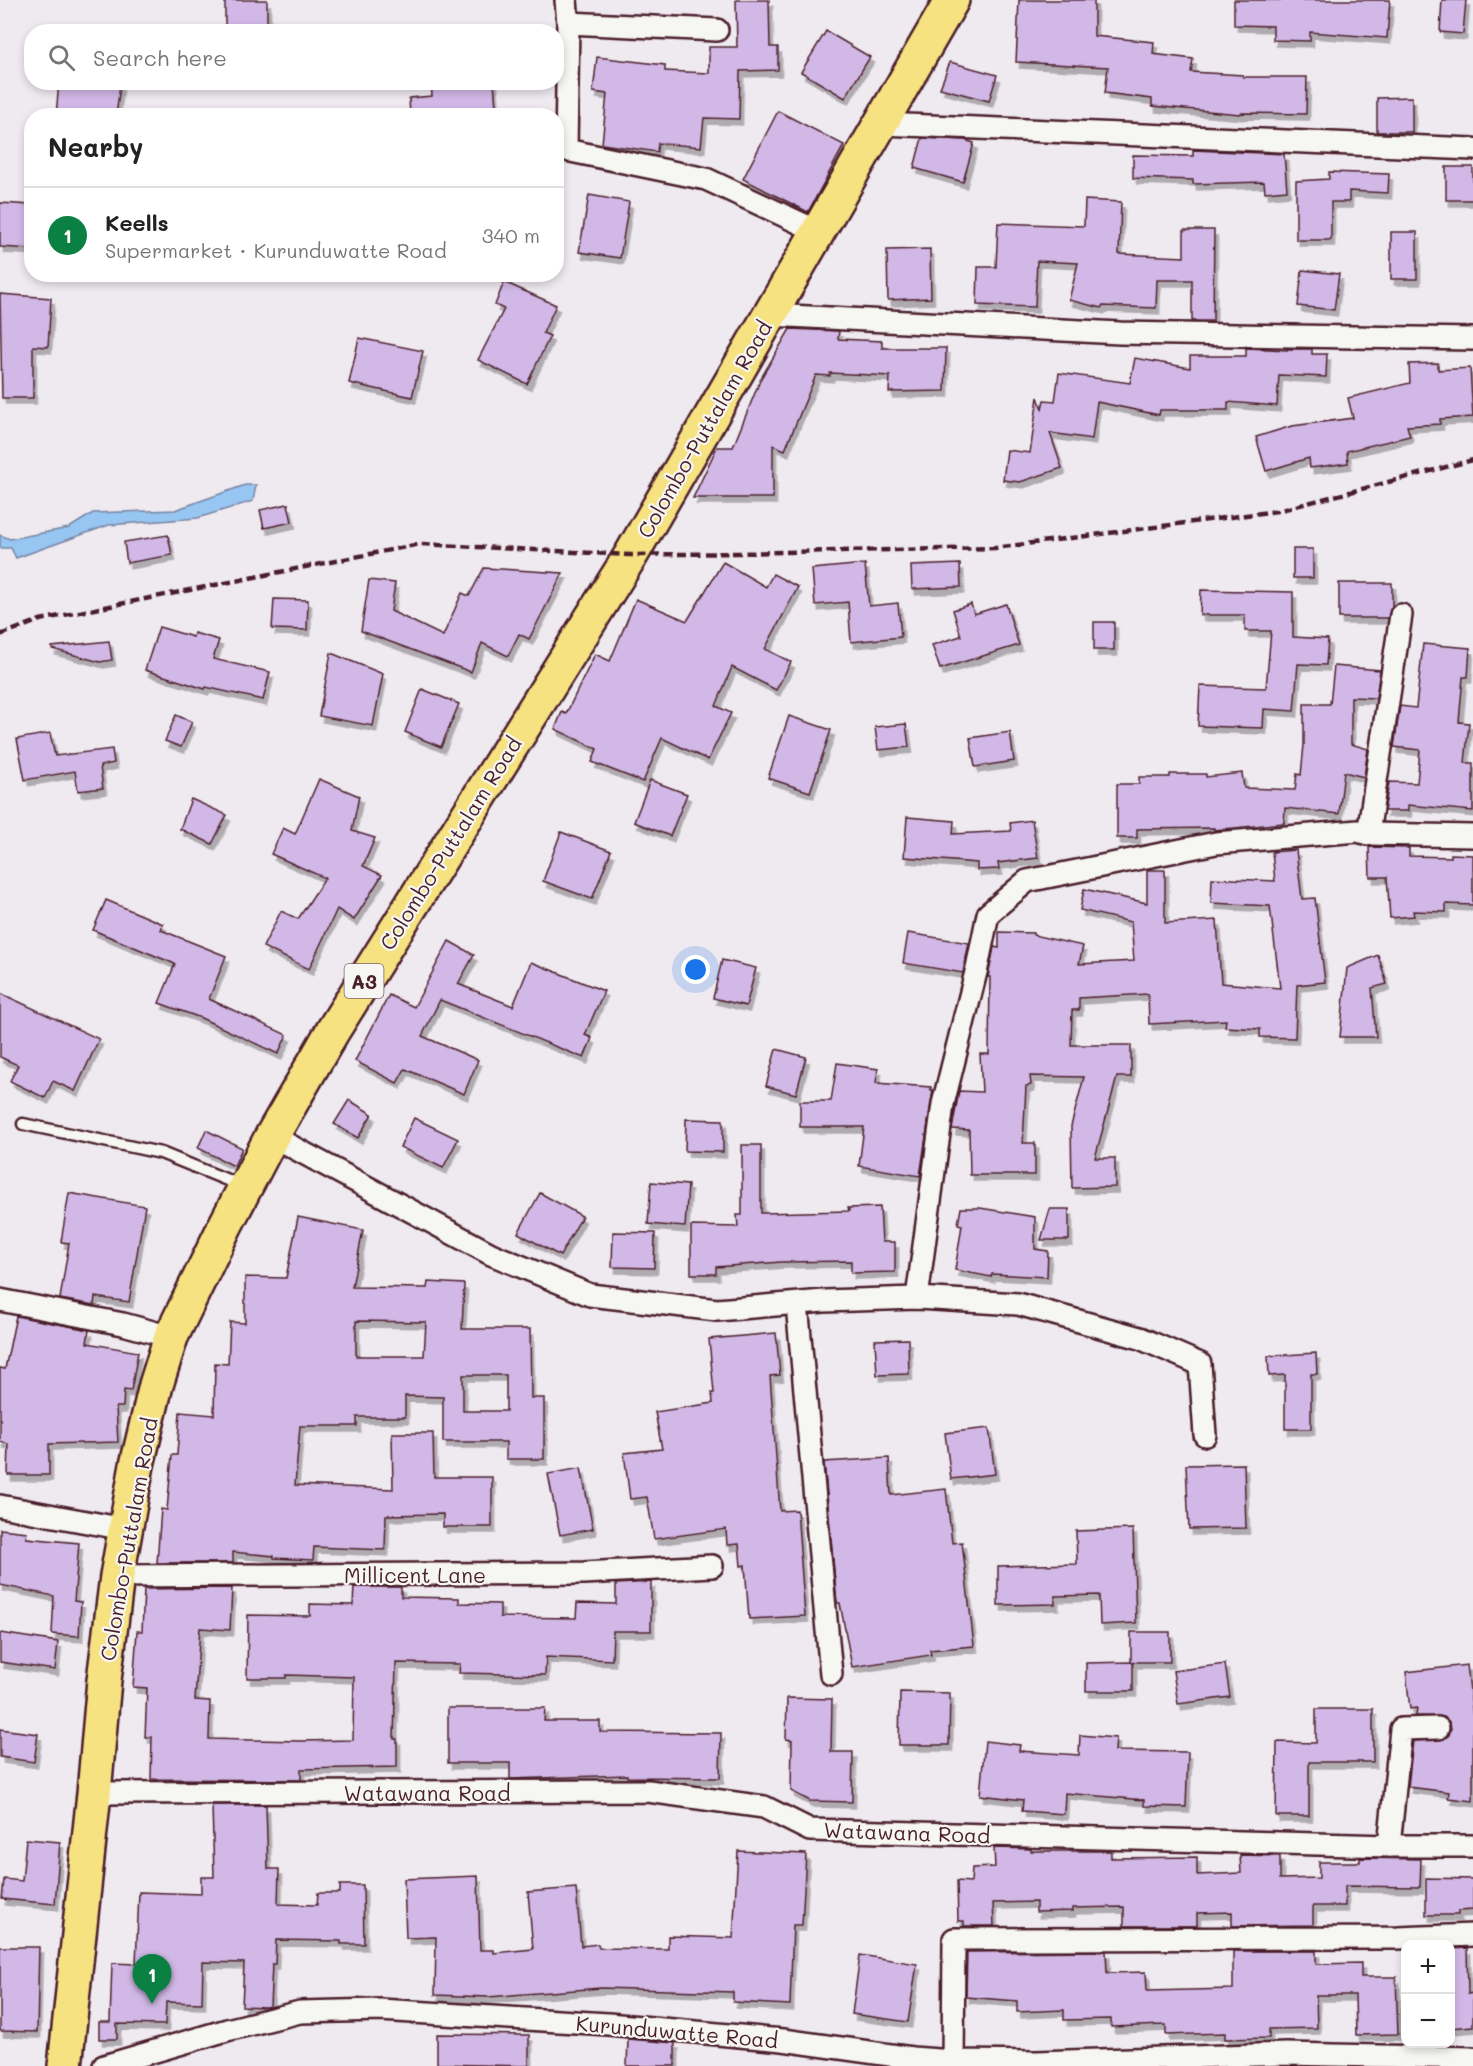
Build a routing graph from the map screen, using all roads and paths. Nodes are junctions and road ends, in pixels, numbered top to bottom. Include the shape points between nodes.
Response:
1 (567, 0) edge
2 (952, 0) edge
3 (568, 22) junction
4 (717, 30) dead end
5 (882, 124) junction
6 (1473, 149) edge
7 (817, 231) junction
8 (770, 315) junction
9 (1473, 339) edge
10 (1401, 615) dead end
11 (1368, 834) junction
12 (1473, 836) edge
13 (23, 1124) dead end
14 (272, 1136) junction
15 (245, 1187) junction
16 (917, 1298) junction
17 (0, 1300) edge
18 (797, 1304) junction
19 (171, 1337) junction
20 (1205, 1435) dead end
21 (0, 1506) edge
22 (125, 1529) junction
23 (712, 1566) dead end
24 (117, 1576) junction
25 (831, 1674) dead end
26 (1438, 1728) dead end
27 (94, 1793) junction
28 (1389, 1846) junction
29 (1473, 1846) edge
30 (1473, 1935) edge
31 (1473, 2058) edge
32 (953, 2064) edge
33 (65, 2066) edge
34 (104, 2066) edge

1 - 3 street
2 - 5 highway, Colombo-Puttalam Road / A3
3 - 4 street
3 - 7 street via 566,150 706,179
5 - 6 street
5 - 7 highway, Colombo-Puttalam Road / A3
7 - 8 highway, Colombo-Puttalam Road / A3
8 - 9 street via 1120,333
8 - 14 highway, Colombo-Puttalam Road / A3 via 631,555 332,1032
10 - 11 street
11 - 12 street
11 - 16 street via 1358,831 1216,843 1027,881 988,915 943,1104
13 - 15 lane via 161,1153
14 - 15 highway, Colombo-Puttalam Road / A3
14 - 18 street via 491,1254 590,1295 717,1310
15 - 19 highway, Colombo-Puttalam Road / A3
16 - 18 street
16 - 20 street via 1018,1304 1140,1338 1200,1364
17 - 19 street
18 - 25 street
19 - 22 highway, Colombo-Puttalam Road / A3 via 137,1466
21 - 22 street
22 - 24 highway, Colombo-Puttalam Road / A3
23 - 24 street, Millicent Lane via 584,1573
24 - 27 highway, Colombo-Puttalam Road / A3
26 - 28 street via 1401,1729
27 - 28 street, Watawana Road via 648,1791 764,1807 810,1830
27 - 33 highway, Colombo-Puttalam Road / A3
28 - 29 street, Watawana Road
30 - 32 street via 954,1939
31 - 32 street, Kurunduwatte Road via 1286,2054
32 - 34 street, Kurunduwatte Road via 783,2040 380,2010 300,2012

